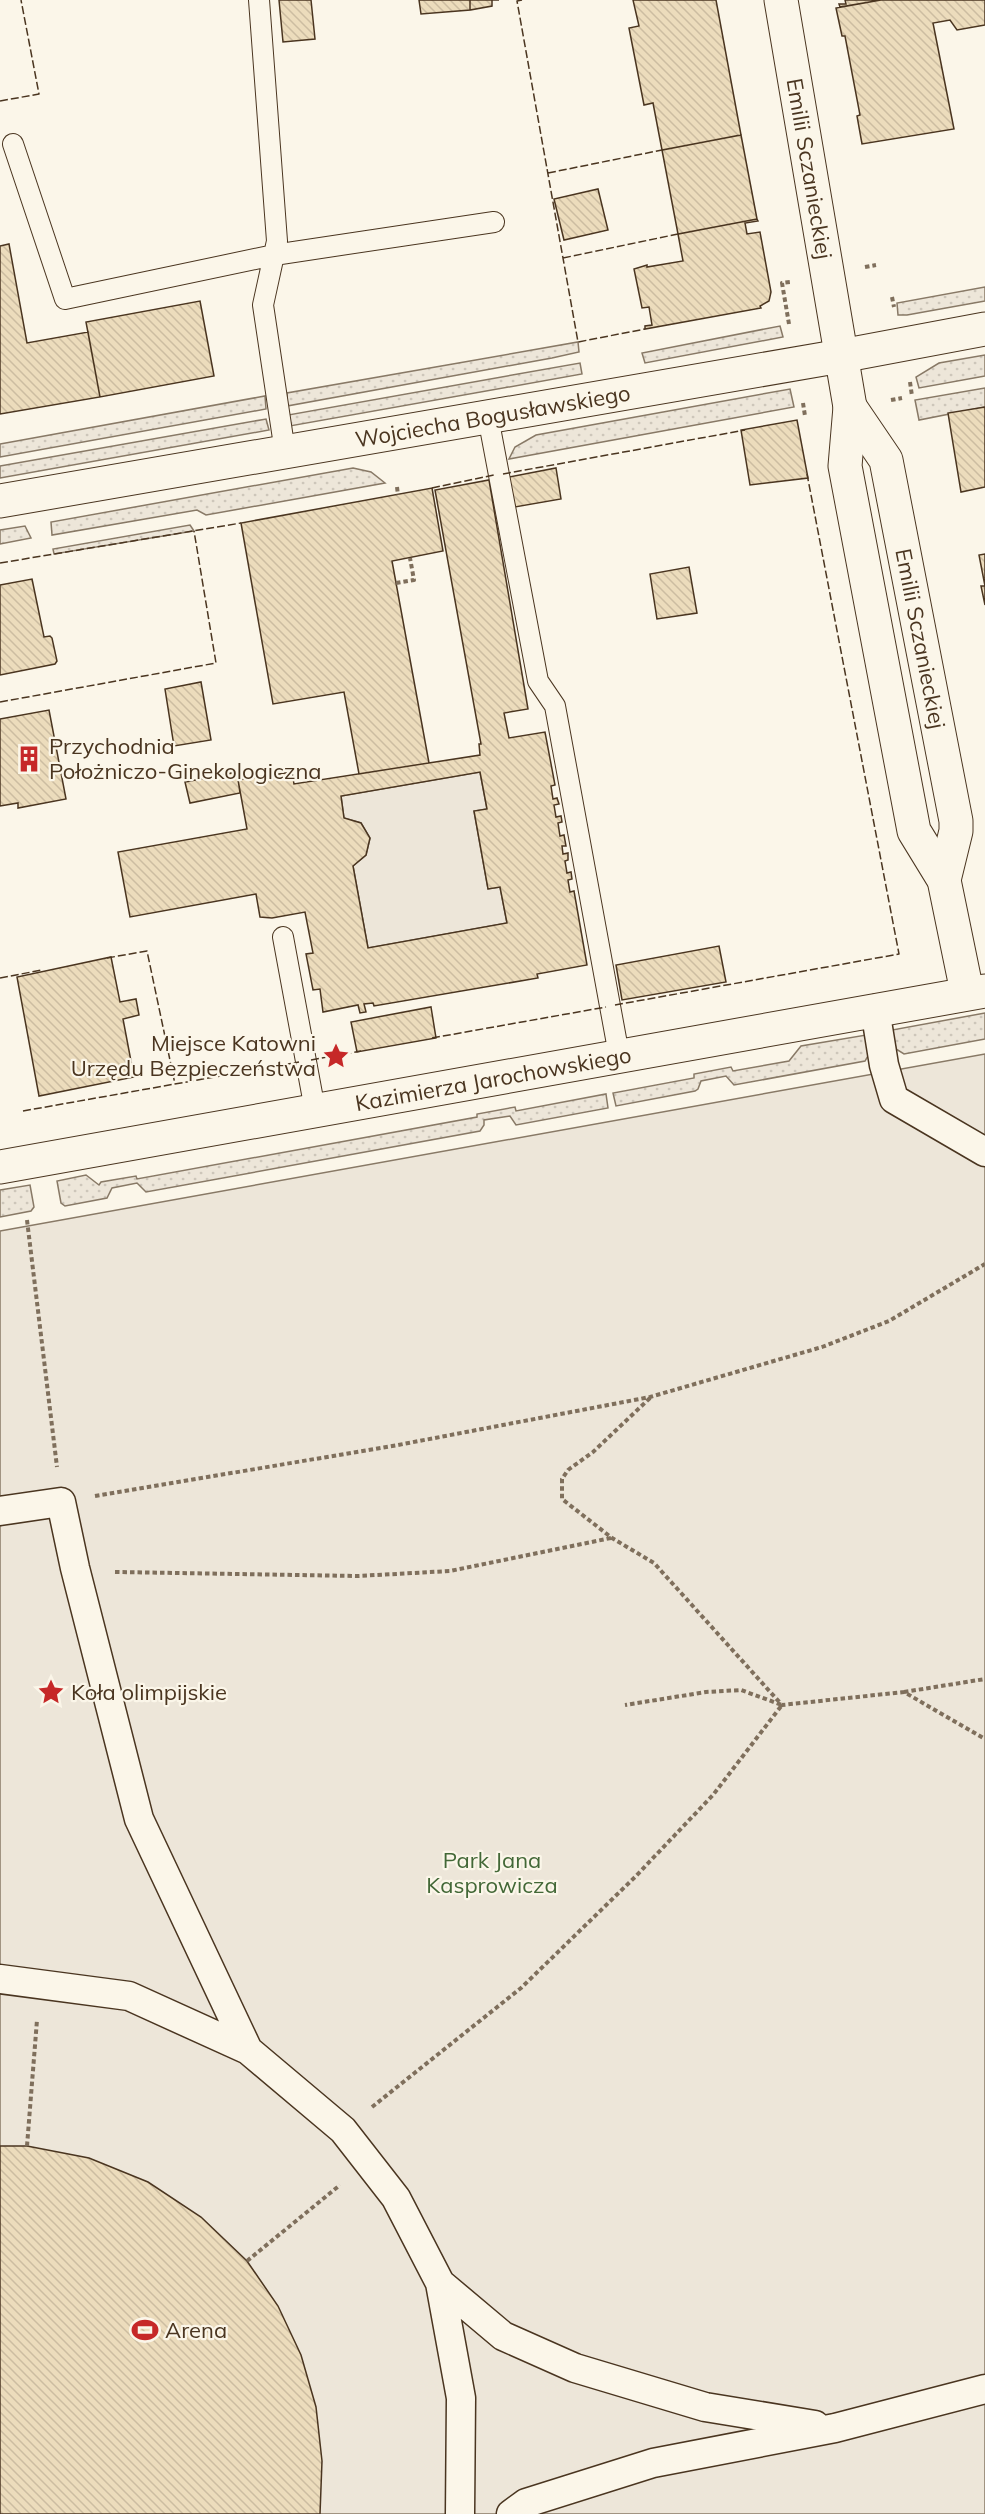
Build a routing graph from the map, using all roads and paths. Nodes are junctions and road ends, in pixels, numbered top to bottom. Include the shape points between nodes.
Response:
1 (259, 0) edge
2 (781, 0) edge
3 (13, 144) dead end
4 (494, 222) dead end
5 (274, 255) junction
6 (985, 329) edge
7 (841, 356) junction
8 (850, 407) junction
9 (488, 417) junction
10 (285, 452) junction
11 (397, 487) dead end
12 (398, 495) dead end
13 (0, 501) edge
14 (410, 558) dead end
15 (396, 584) dead end
16 (944, 880) junction
17 (283, 938) dead end
18 (976, 992) edge
19 (875, 1009) junction
20 (620, 1055) junction
21 (315, 1110) junction
22 (985, 1152) edge
23 (0, 1167) edge
24 (27, 1220) dead end
25 (985, 1264) edge
26 (650, 1397) junction
27 (61, 1502) junction
28 (0, 1511) edge
29 (612, 1538) junction
30 (75, 1568) junction
31 (985, 1679) edge
32 (904, 1692) junction
33 (625, 1705) dead end
34 (782, 1705) junction
35 (985, 1739) edge
36 (0, 1979) edge
37 (40, 1984) junction
38 (248, 2050) junction
39 (343, 2130) junction
40 (27, 2146) dead end
41 (368, 2161) junction
42 (247, 2261) dead end
43 (440, 2283) junction
44 (985, 2389) edge
45 (835, 2428) junction
46 (460, 2514) edge
47 (511, 2514) edge

1 - 5 lane via 277,241
2 - 7 street, Emilii Sczanieckiej
3 - 5 lane via 65,299
4 - 5 lane
5 - 10 lane via 263,305
6 - 7 street, Wojciecha Bogusławskiego
7 - 8 street, Emilii Sczanieckiej
7 - 9 street, Wojciecha Bogusławskiego
8 - 16 street, Emilii Sczanieckiej via 845,466 914,831
8 - 16 street, Emilii Sczanieckiej via 886,460 956,821
9 - 10 street, Wojciecha Bogusławskiego
9 - 20 lane via 538,681 555,706
10 - 13 street, Wojciecha Bogusławskiego
11 - 12 path
14 - 15 path via 414,580
16 - 18 street, Emilii Sczanieckiej
17 - 21 lane
18 - 19 street, Kazimierza Jarochowskiego
19 - 20 street, Kazimierza Jarochowskiego
19 - 22 street via 894,1099
20 - 21 street, Kazimierza Jarochowskiego
21 - 23 street, Kazimierza Jarochowskiego
24 - 27 path
25 - 26 path via 889,1321 822,1347
26 - 27 path via 398,1445
26 - 29 path via 562,1479 562,1499
27 - 28 street
27 - 30 street
29 - 30 path via 450,1571 358,1576
29 - 34 path via 654,1563
30 - 38 street via 140,1818
31 - 32 path
32 - 34 path
32 - 35 path
33 - 34 path via 741,1690
34 - 39 path via 712,1795 521,1988
36 - 37 street
37 - 38 street via 129,1996
37 - 40 path
38 - 39 street
39 - 41 street
41 - 42 path
41 - 43 street via 396,2198
43 - 45 street via 503,2336 575,2368 705,2407
43 - 46 street via 461,2398
44 - 45 street
45 - 47 street via 653,2463 526,2503

